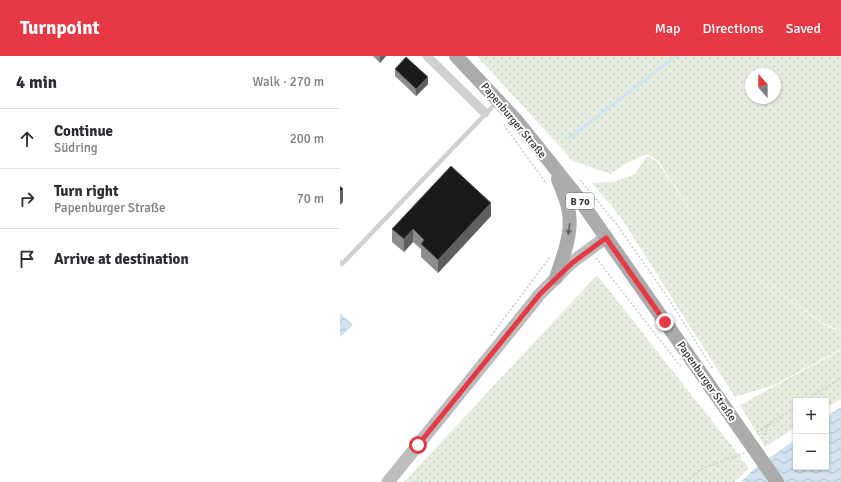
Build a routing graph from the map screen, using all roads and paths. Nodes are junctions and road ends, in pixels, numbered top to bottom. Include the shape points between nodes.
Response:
1 (427, 56) edge
2 (456, 56) edge
3 (498, 100) junction
4 (485, 113) junction
5 (500, 120) dead end
6 (552, 165) junction
7 (548, 185) dead end
8 (606, 209) dead end
9 (606, 238) junction
10 (341, 264) edge
11 (601, 266) dead end
12 (556, 278) junction
13 (713, 369) dead end
14 (685, 372) dead end
15 (841, 378) edge
16 (810, 398) edge
17 (793, 409) edge
18 (772, 422) junction
19 (751, 440) junction
20 (761, 442) dead end
21 (388, 482) edge
22 (686, 482) edge
23 (777, 482) edge

1 - 4 street
2 - 3 main road, Papenburger Straße / B 70
3 - 4 lane
3 - 6 main road, Papenburger Straße / B 70
4 - 10 lane
5 - 7 path
6 - 9 main road, Papenburger Straße / B 70
6 -> 12 main road via 569,209 570,222 564,255
8 - 13 path via 668,298
9 - 12 main road via 590,248
9 - 19 main road, Papenburger Straße / B 70
11 - 14 path
12 - 21 main road via 520,317
15 - 16 path
17 - 18 path
18 - 19 path
18 - 20 path
19 - 22 path via 744,453 703,468
19 - 23 main road, Papenburger Straße / B 70, bridge

